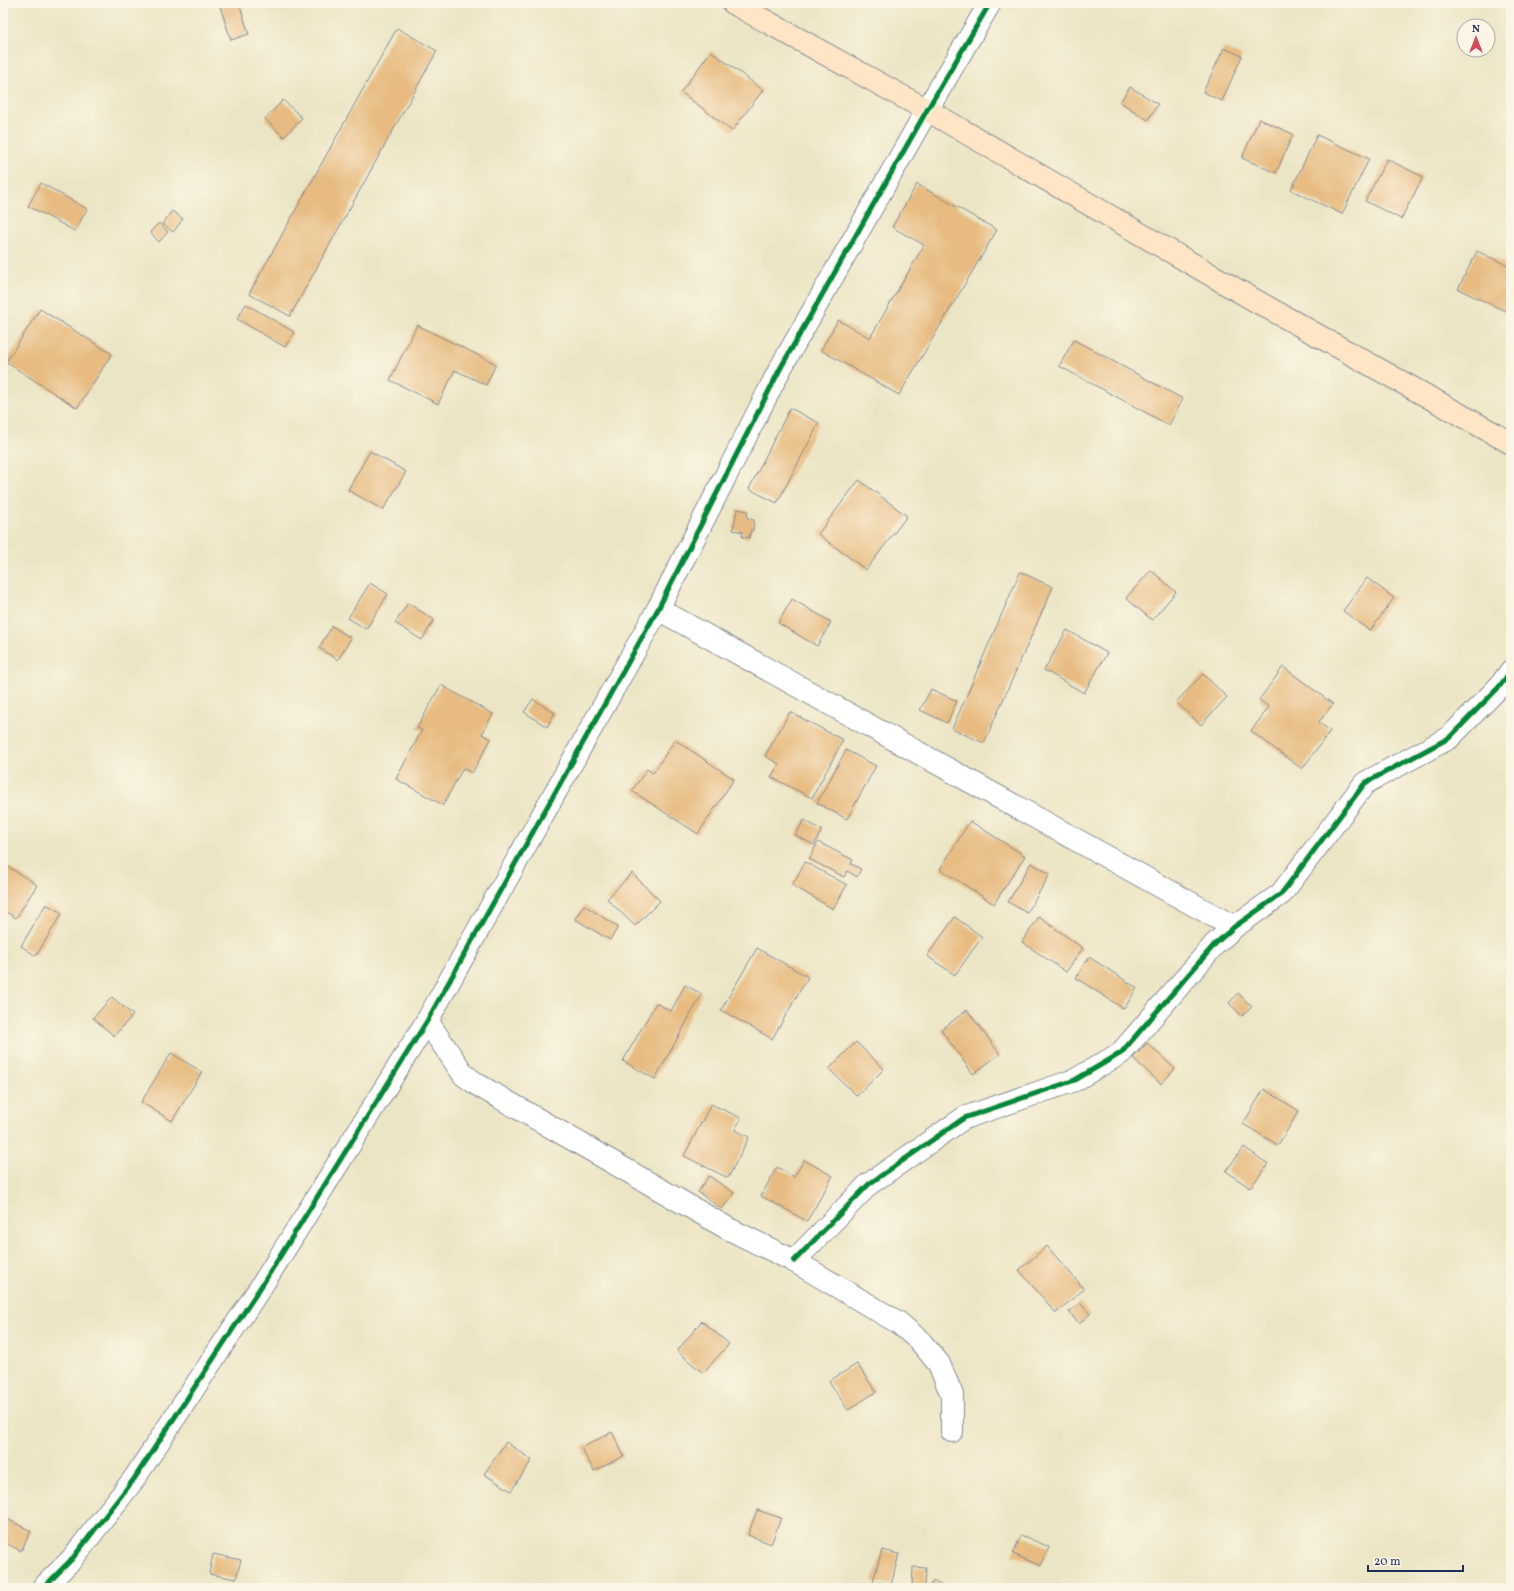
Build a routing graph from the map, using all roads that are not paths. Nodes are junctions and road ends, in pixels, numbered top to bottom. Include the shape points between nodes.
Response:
1 (732, 3) edge
2 (990, 3) edge
3 (927, 110) junction
4 (1511, 443) edge
5 (658, 609) junction
6 (1511, 670) edge
7 (1234, 927) junction
8 (427, 1021) junction
9 (794, 1261) junction
10 (952, 1431) dead end
11 (43, 1588) edge

1 - 3 main road
2 - 3 street
3 - 4 main road via 1256,302
3 - 5 street via 780,369
5 - 7 street
5 - 8 street
6 - 7 street via 1500,687 1449,738 1366,783 1281,894
7 - 9 street via 1197,964 1121,1053 1075,1080 964,1118 869,1184
8 - 9 street via 464,1075 478,1085 727,1228
8 - 11 street via 264,1282 134,1479 72,1559
9 - 10 street via 899,1323 920,1341 939,1364 952,1396

